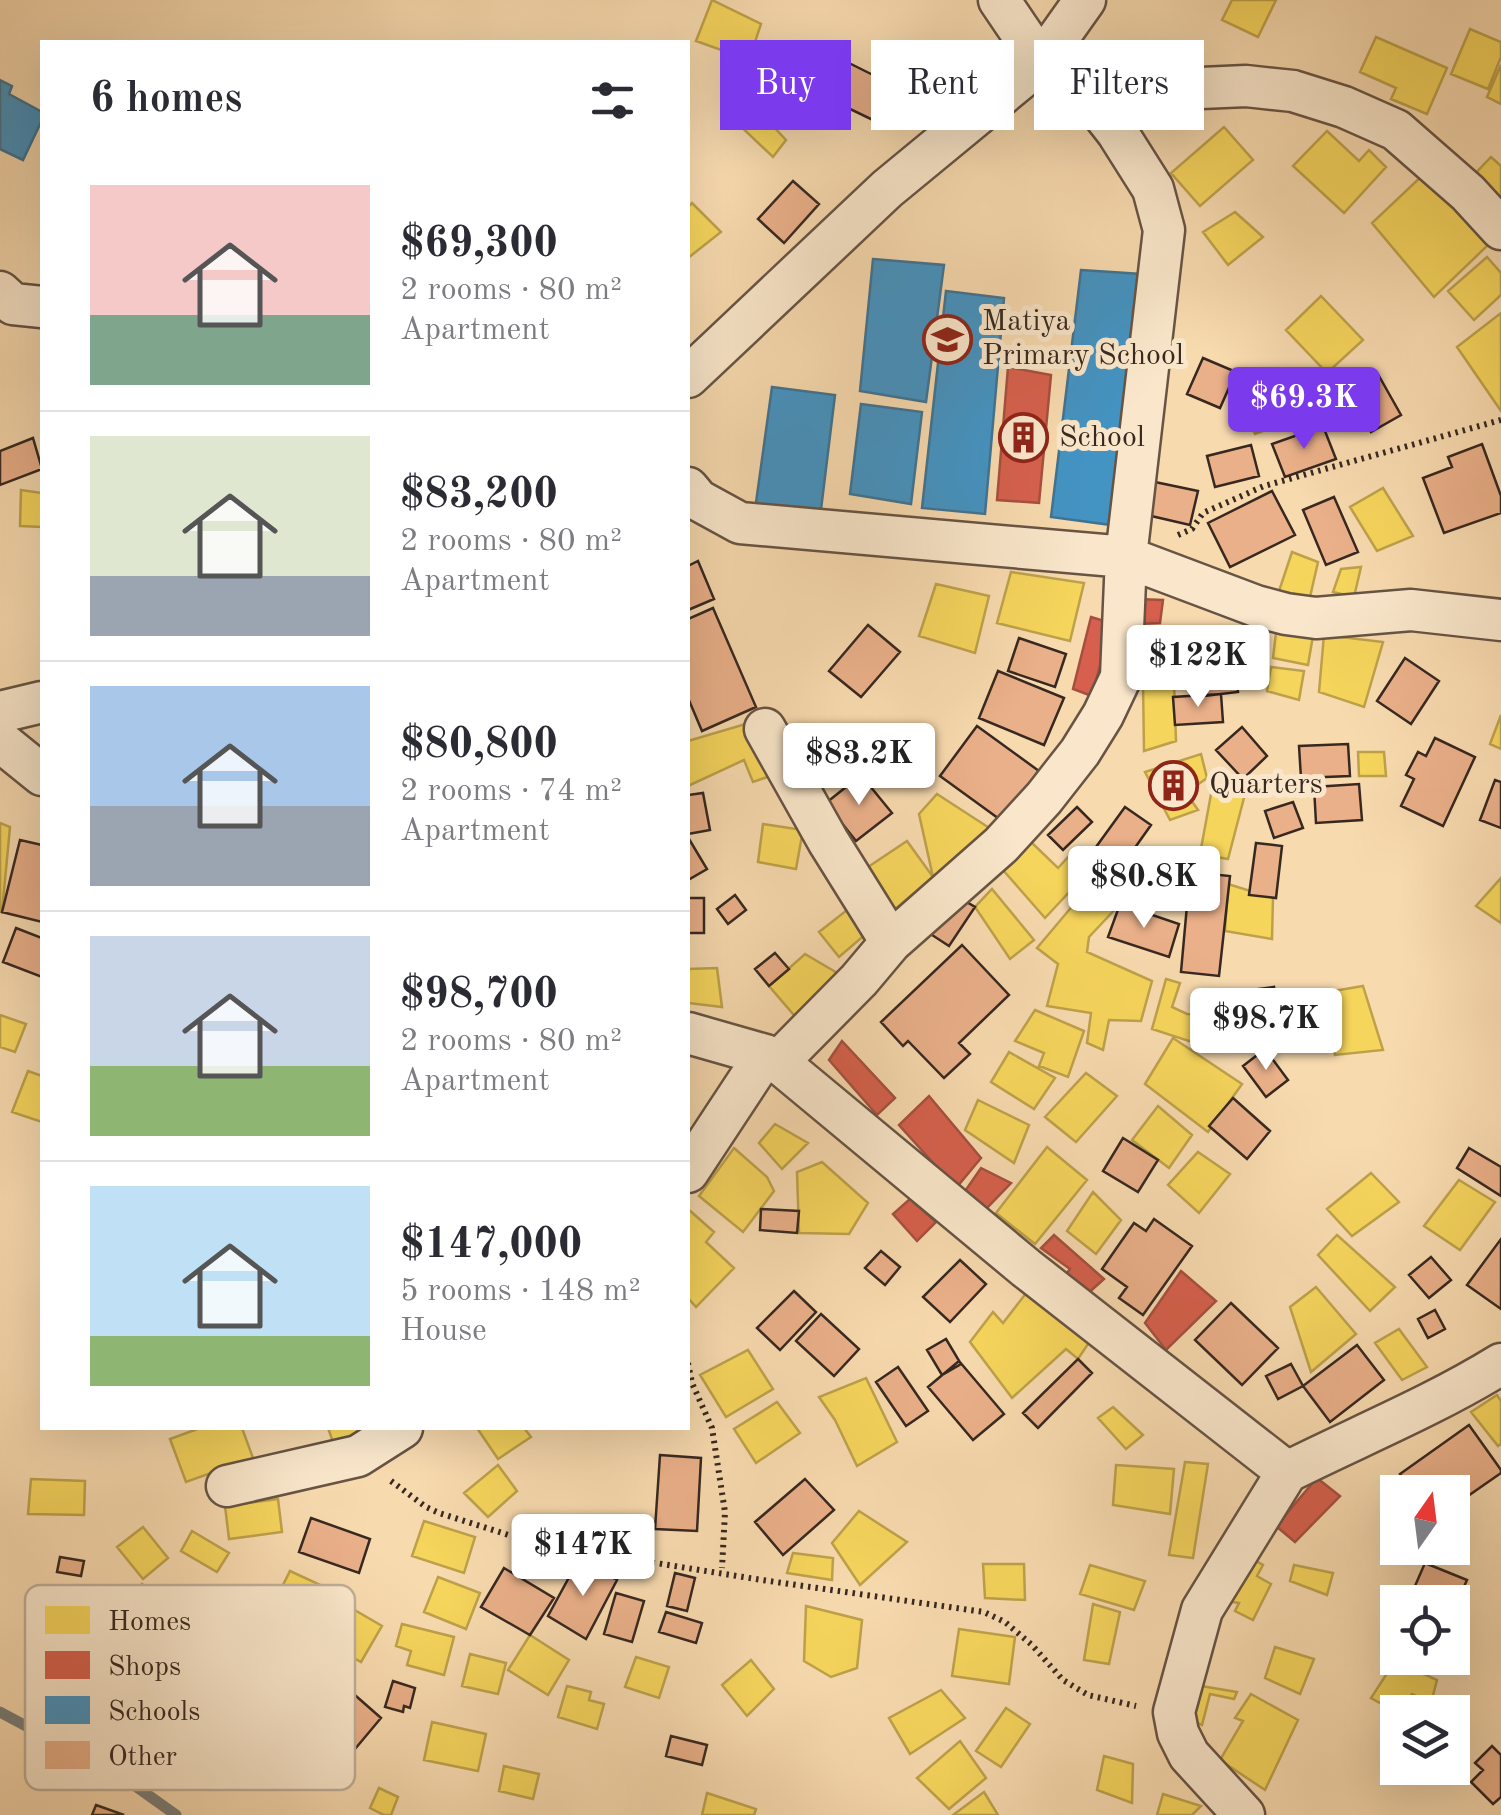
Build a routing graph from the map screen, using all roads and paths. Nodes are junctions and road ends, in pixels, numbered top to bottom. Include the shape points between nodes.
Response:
1 (998, 0) edge
2 (1085, 0) edge
3 (1057, 40) edge
4 (1034, 51) edge
5 (1034, 69) edge
6 (1204, 88) edge
7 (1116, 130) edge
8 (1501, 228) edge
9 (0, 292) edge
10 (40, 307) edge
11 (690, 374) edge
12 (1501, 420) edge
13 (690, 490) edge
14 (1126, 557) junction
15 (1501, 620) edge
16 (40, 702) edge
17 (0, 712) edge
18 (765, 729) dead end
19 (0, 741) edge
20 (40, 773) edge
21 (891, 942) junction
22 (690, 1034) edge
23 (772, 1058) junction
24 (690, 1169) edge
25 (1501, 1364) edge
26 (690, 1373) edge
27 (399, 1430) edge
28 (358, 1456) junction
29 (1287, 1472) junction
30 (227, 1486) dead end
31 (722, 1568) dead end
32 (1174, 1712) junction
33 (1244, 1815) edge

1 - 4 street
2 - 3 street
5 - 11 street via 888,189
6 - 8 street via 1293,91 1396,130
7 - 14 street via 1154,189 1164,230
9 - 10 street via 13,304
12 - 14 path via 1264,486 1203,512 1192,530
13 - 14 street via 740,523
14 - 15 street via 1286,614 1412,610
14 - 21 street via 1121,678 1088,740 1001,845
16 - 17 street
18 - 21 street
19 - 20 street
21 - 23 street
22 - 23 street
23 - 24 street
23 - 29 street
25 - 29 street via 1418,1412
26 - 31 path via 712,1428 725,1512
27 - 28 street
28 - 30 street
28 - 32 path via 426,1507 537,1544 984,1612 1005,1622 1063,1680 1088,1695
29 - 32 street via 1202,1610
32 - 33 street via 1189,1754

